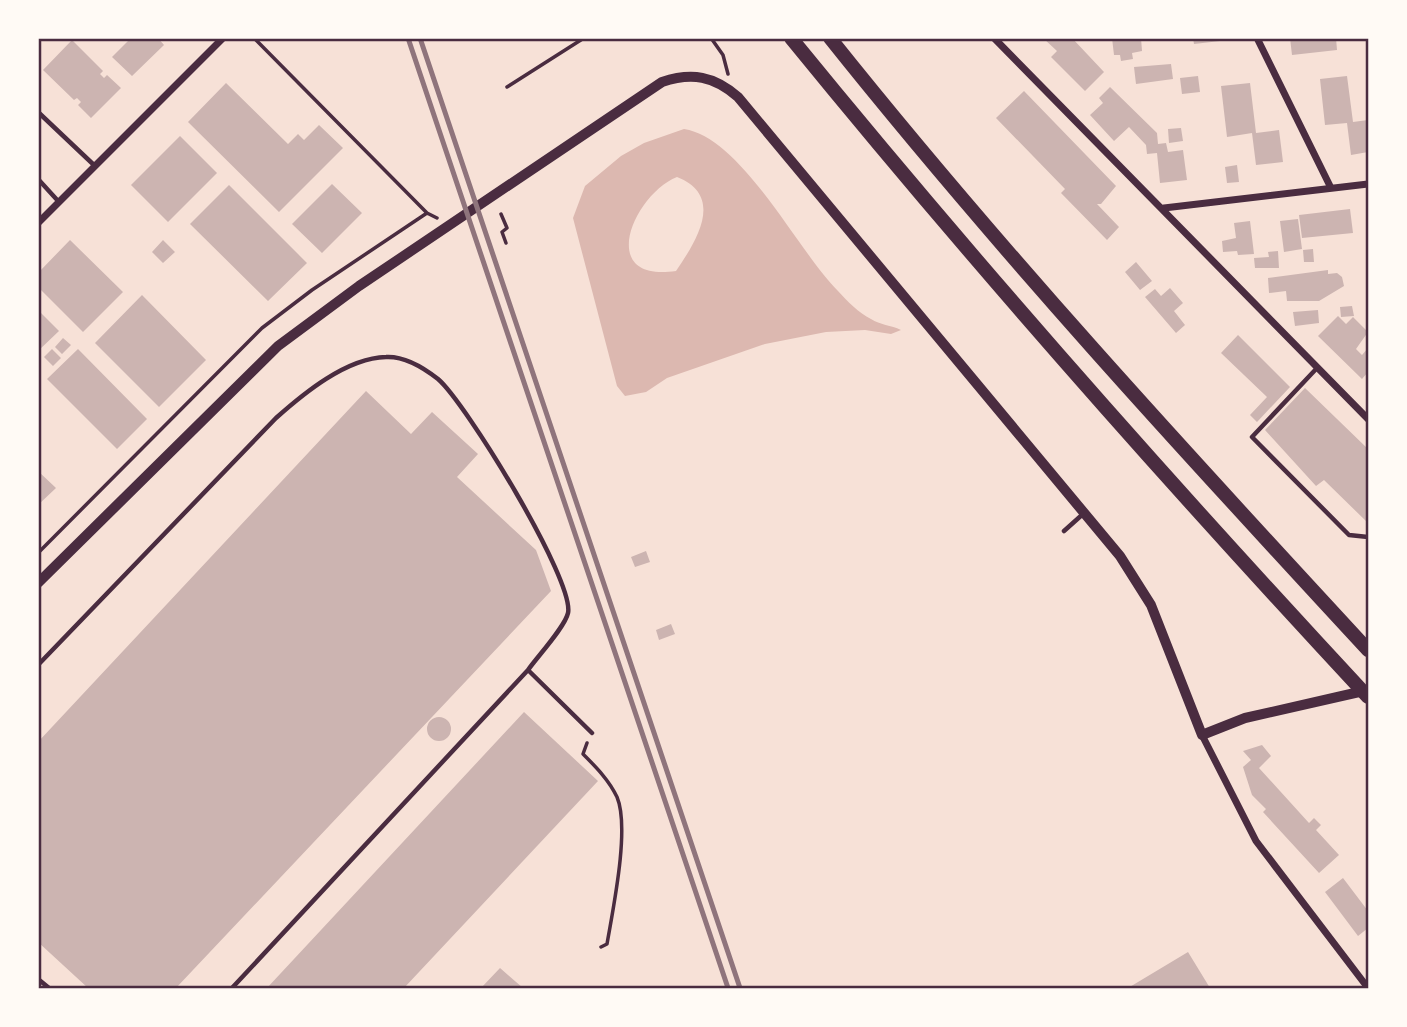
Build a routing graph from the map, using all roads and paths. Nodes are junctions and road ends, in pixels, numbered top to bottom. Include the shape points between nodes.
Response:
1 (209, 38) edge
2 (223, 38) edge
3 (254, 38) edge
4 (584, 38) edge
5 (711, 38) edge
6 (791, 38) edge
7 (830, 38) edge
8 (994, 38) edge
9 (1257, 38) edge
10 (216, 46) junction
11 (726, 86) junction
12 (507, 87) dead end
13 (38, 112) edge
14 (95, 167) junction
15 (38, 179) edge
16 (1368, 184) edge
17 (1331, 188) junction
18 (60, 202) junction
19 (1164, 208) junction
20 (501, 214) dead end
21 (38, 223) edge
22 (506, 243) dead end
23 (1317, 368) junction
24 (1368, 419) edge
25 (1084, 513) junction
26 (1064, 531) dead end
27 (1368, 537) edge
28 (38, 553) edge
29 (38, 583) edge
30 (1368, 650) edge
31 (38, 665) edge
32 (528, 670) junction
33 (1368, 691) edge
34 (1368, 697) edge
35 (592, 733) joint
36 (1202, 735) junction
37 (601, 947) dead end
38 (38, 979) edge
39 (1367, 983) edge
40 (49, 989) edge
41 (232, 989) edge

1 - 10 lane
2 - 10 street
3 - 28 path via 427,213 262,328
4 - 12 path
5 - 11 path via 723,55
6 - 34 highway via 1004,295 1210,528
7 - 30 highway via 1023,269
8 - 19 street
9 - 17 street
10 - 14 street
11 - 25 street
11 - 29 street via 694,75 662,82 359,286 278,346
13 - 14 lane
14 - 18 street
15 - 18 lane
16 - 17 street
17 - 19 street
18 - 21 street
19 - 23 street
20 - 22 path via 507,228 502,232
23 - 24 street
23 - 27 lane via 1252,437 1349,535
25 - 26 lane
25 - 36 street via 1141,587
31 - 32 lane via 295,402 334,374 385,357 411,362 439,380 477,425 545,544 567,595 568,615
32 - 35 lane
32 - 41 lane
33 - 36 street via 1245,718
35 - 37 path via 583,754 618,799 622,825 607,944
36 - 39 street via 1256,841
38 - 40 lane

